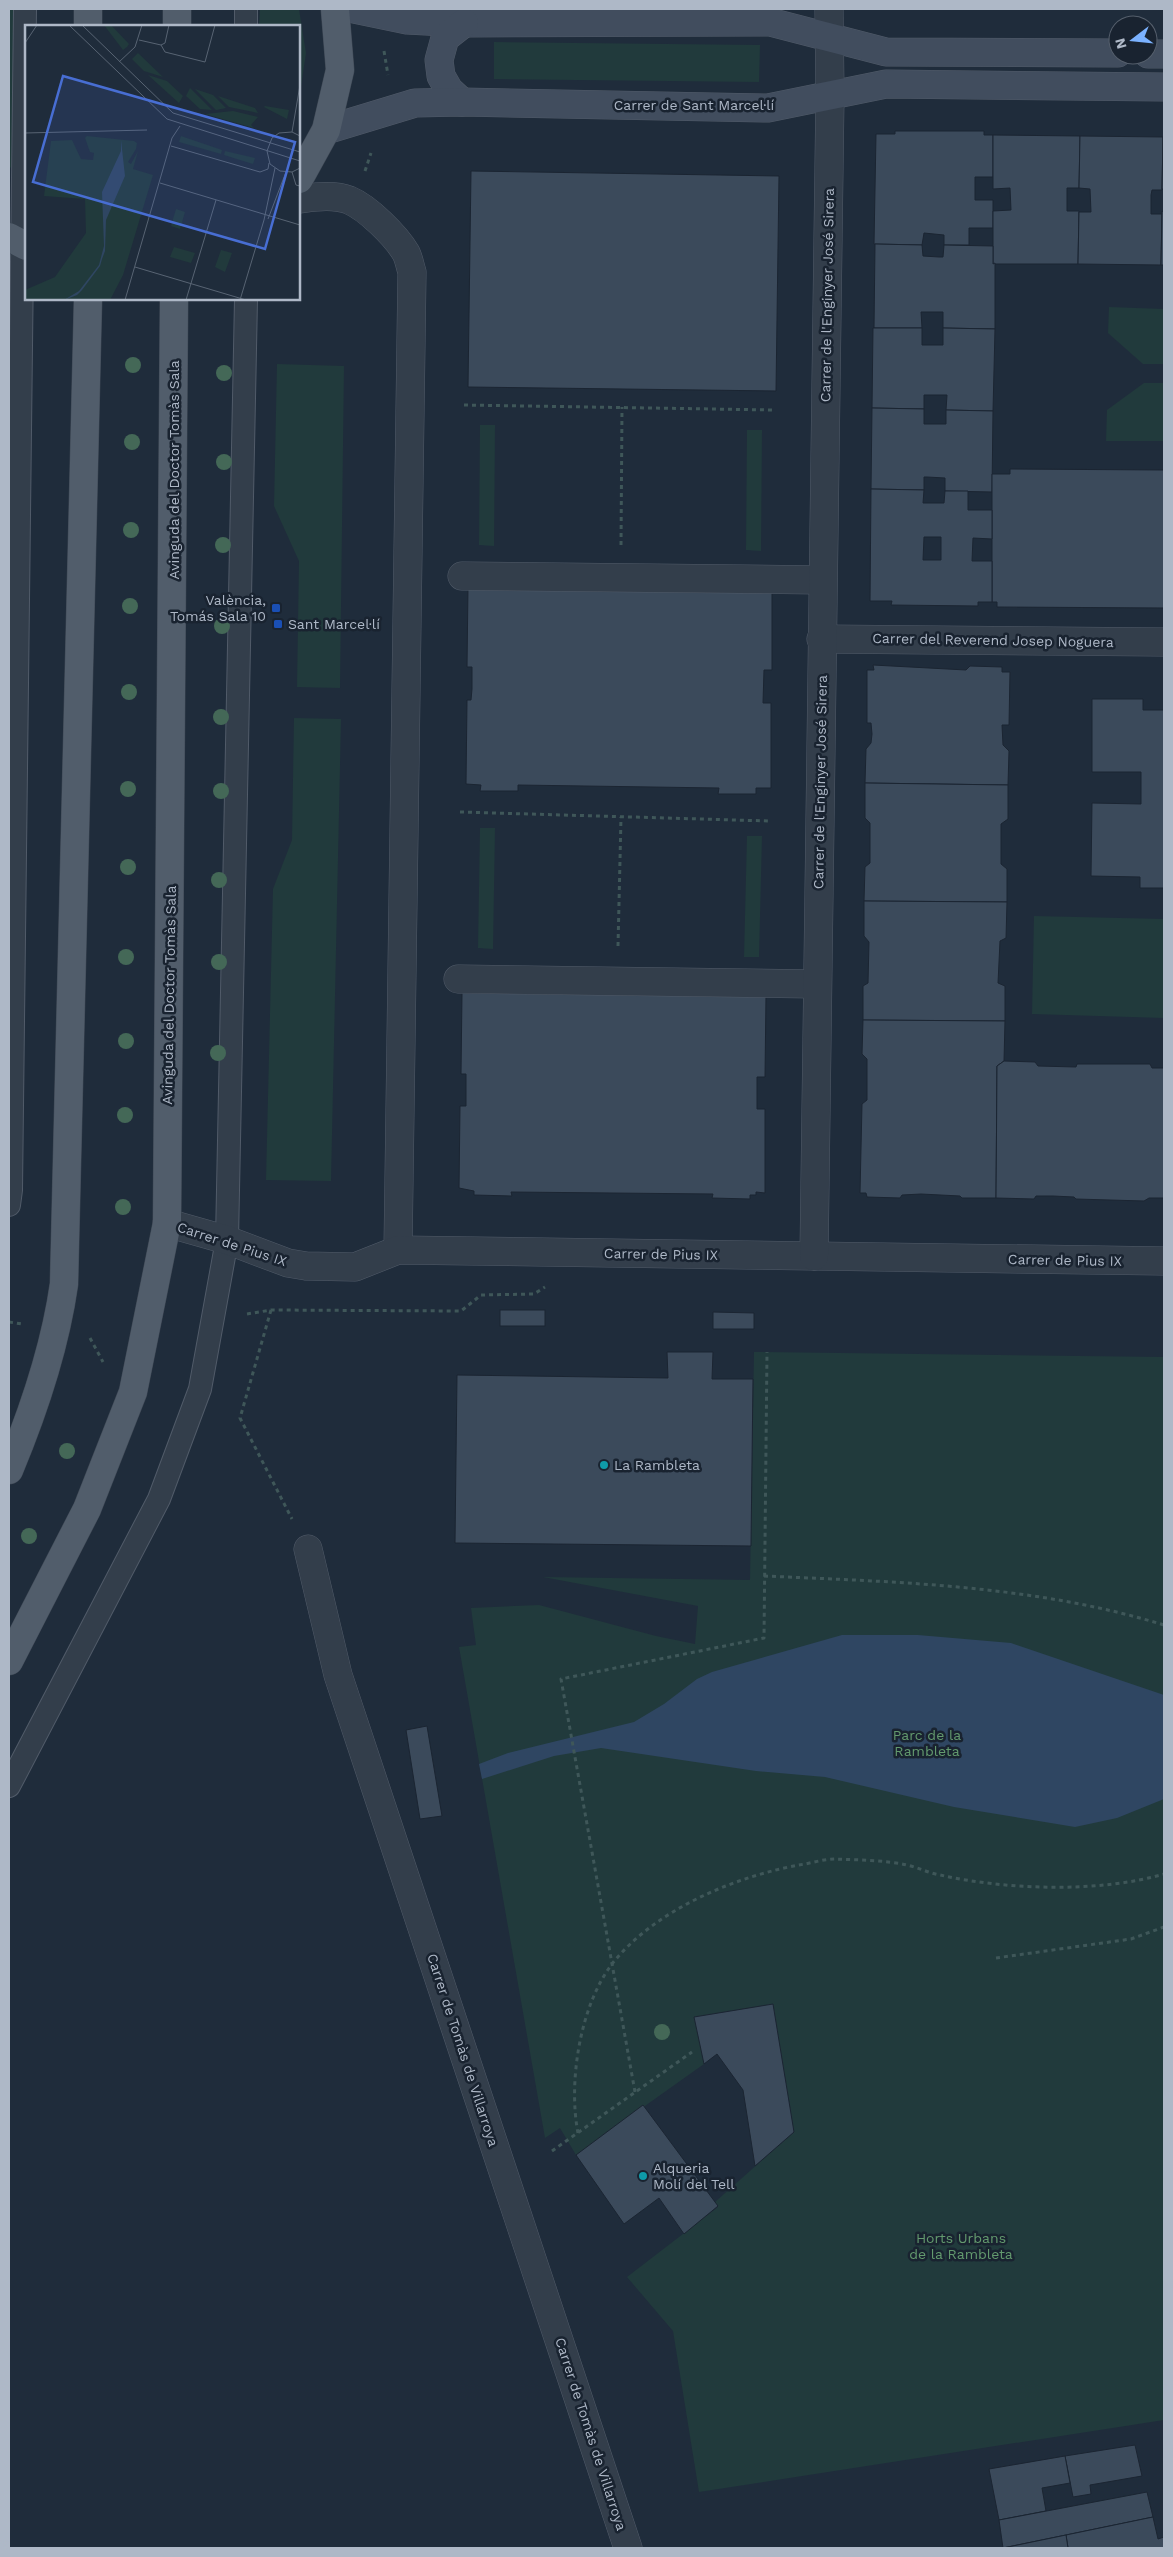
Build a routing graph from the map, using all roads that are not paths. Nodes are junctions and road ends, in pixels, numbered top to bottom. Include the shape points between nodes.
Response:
1 (24, 9) edge
2 (88, 9) edge
3 (177, 9) edge
4 (246, 9) edge
5 (335, 9) edge
6 (354, 9) edge
7 (829, 9) edge
8 (464, 23) junction
9 (88, 25) edge
10 (177, 25) edge
11 (246, 25) edge
12 (828, 38) junction
13 (1108, 54) edge
14 (1164, 87) edge
15 (830, 95) junction
16 (462, 102) junction
17 (326, 130) junction
18 (300, 177) edge
19 (300, 199) edge
20 (19, 243) edge
21 (88, 300) edge
22 (174, 300) edge
23 (246, 300) edge
24 (462, 576) dead end
25 (822, 580) junction
26 (822, 639) junction
27 (1164, 642) edge
28 (458, 979) dead end
29 (817, 984) junction
30 (9, 1205) edge
31 (167, 1223) junction
32 (227, 1240) junction
33 (398, 1250) junction
34 (814, 1256) junction
35 (1164, 1261) edge
36 (9, 1470) edge
37 (308, 1549) road end
38 (9, 1661) edge
39 (9, 1786) edge
40 (628, 2548) edge

1 - 20 lane
2 - 9 main road
3 - 10 main road
4 - 11 lane
5 - 17 main road via 340,70
6 - 8 street via 407,20
7 - 12 street, Carrer de l'Enginyer José Sirera
8 - 12 street via 770,22
8 - 16 street via 445,38 439,60 441,76 449,90
12 - 13 street via 886,52
12 - 15 street, Carrer de l'Enginyer José Sirera
14 - 15 street, Carrer de Sant Marcel·lí via 886,84
15 - 16 street, Carrer de Sant Marcel·lí via 768,108
15 - 25 street, Carrer de l'Enginyer José Sirera
16 - 17 street, Carrer de Sant Marcel·lí via 415,103
17 - 18 main road
19 - 33 street via 323,196 350,200 374,217 396,239 407,254 412,272
20 - 30 lane
21 - 36 main road via 64,1284 60,1314 38,1394
22 - 31 main road, Avinguda del Doctor Tomàs Sala
23 - 32 lane
24 - 25 street
25 - 26 street, Carrer de l'Enginyer José Sirera
26 - 27 street, Carrer del Reverend Josep Noguera
26 - 29 street, Carrer de l'Enginyer José Sirera
28 - 29 street
29 - 34 street, Carrer de l'Enginyer José Sirera
31 - 32 street, Carrer de Pius IX
31 - 38 main road, Avinguda del Doctor Tomàs Sala via 133,1392 87,1509
32 - 33 street, Carrer de Pius IX via 288,1264 317,1267 355,1266
32 - 39 lane via 200,1389 159,1499
33 - 34 street, Carrer de Pius IX
34 - 35 street, Carrer de Pius IX
37 - 40 street, Carrer de Tomàs de Villarroya via 338,1675

